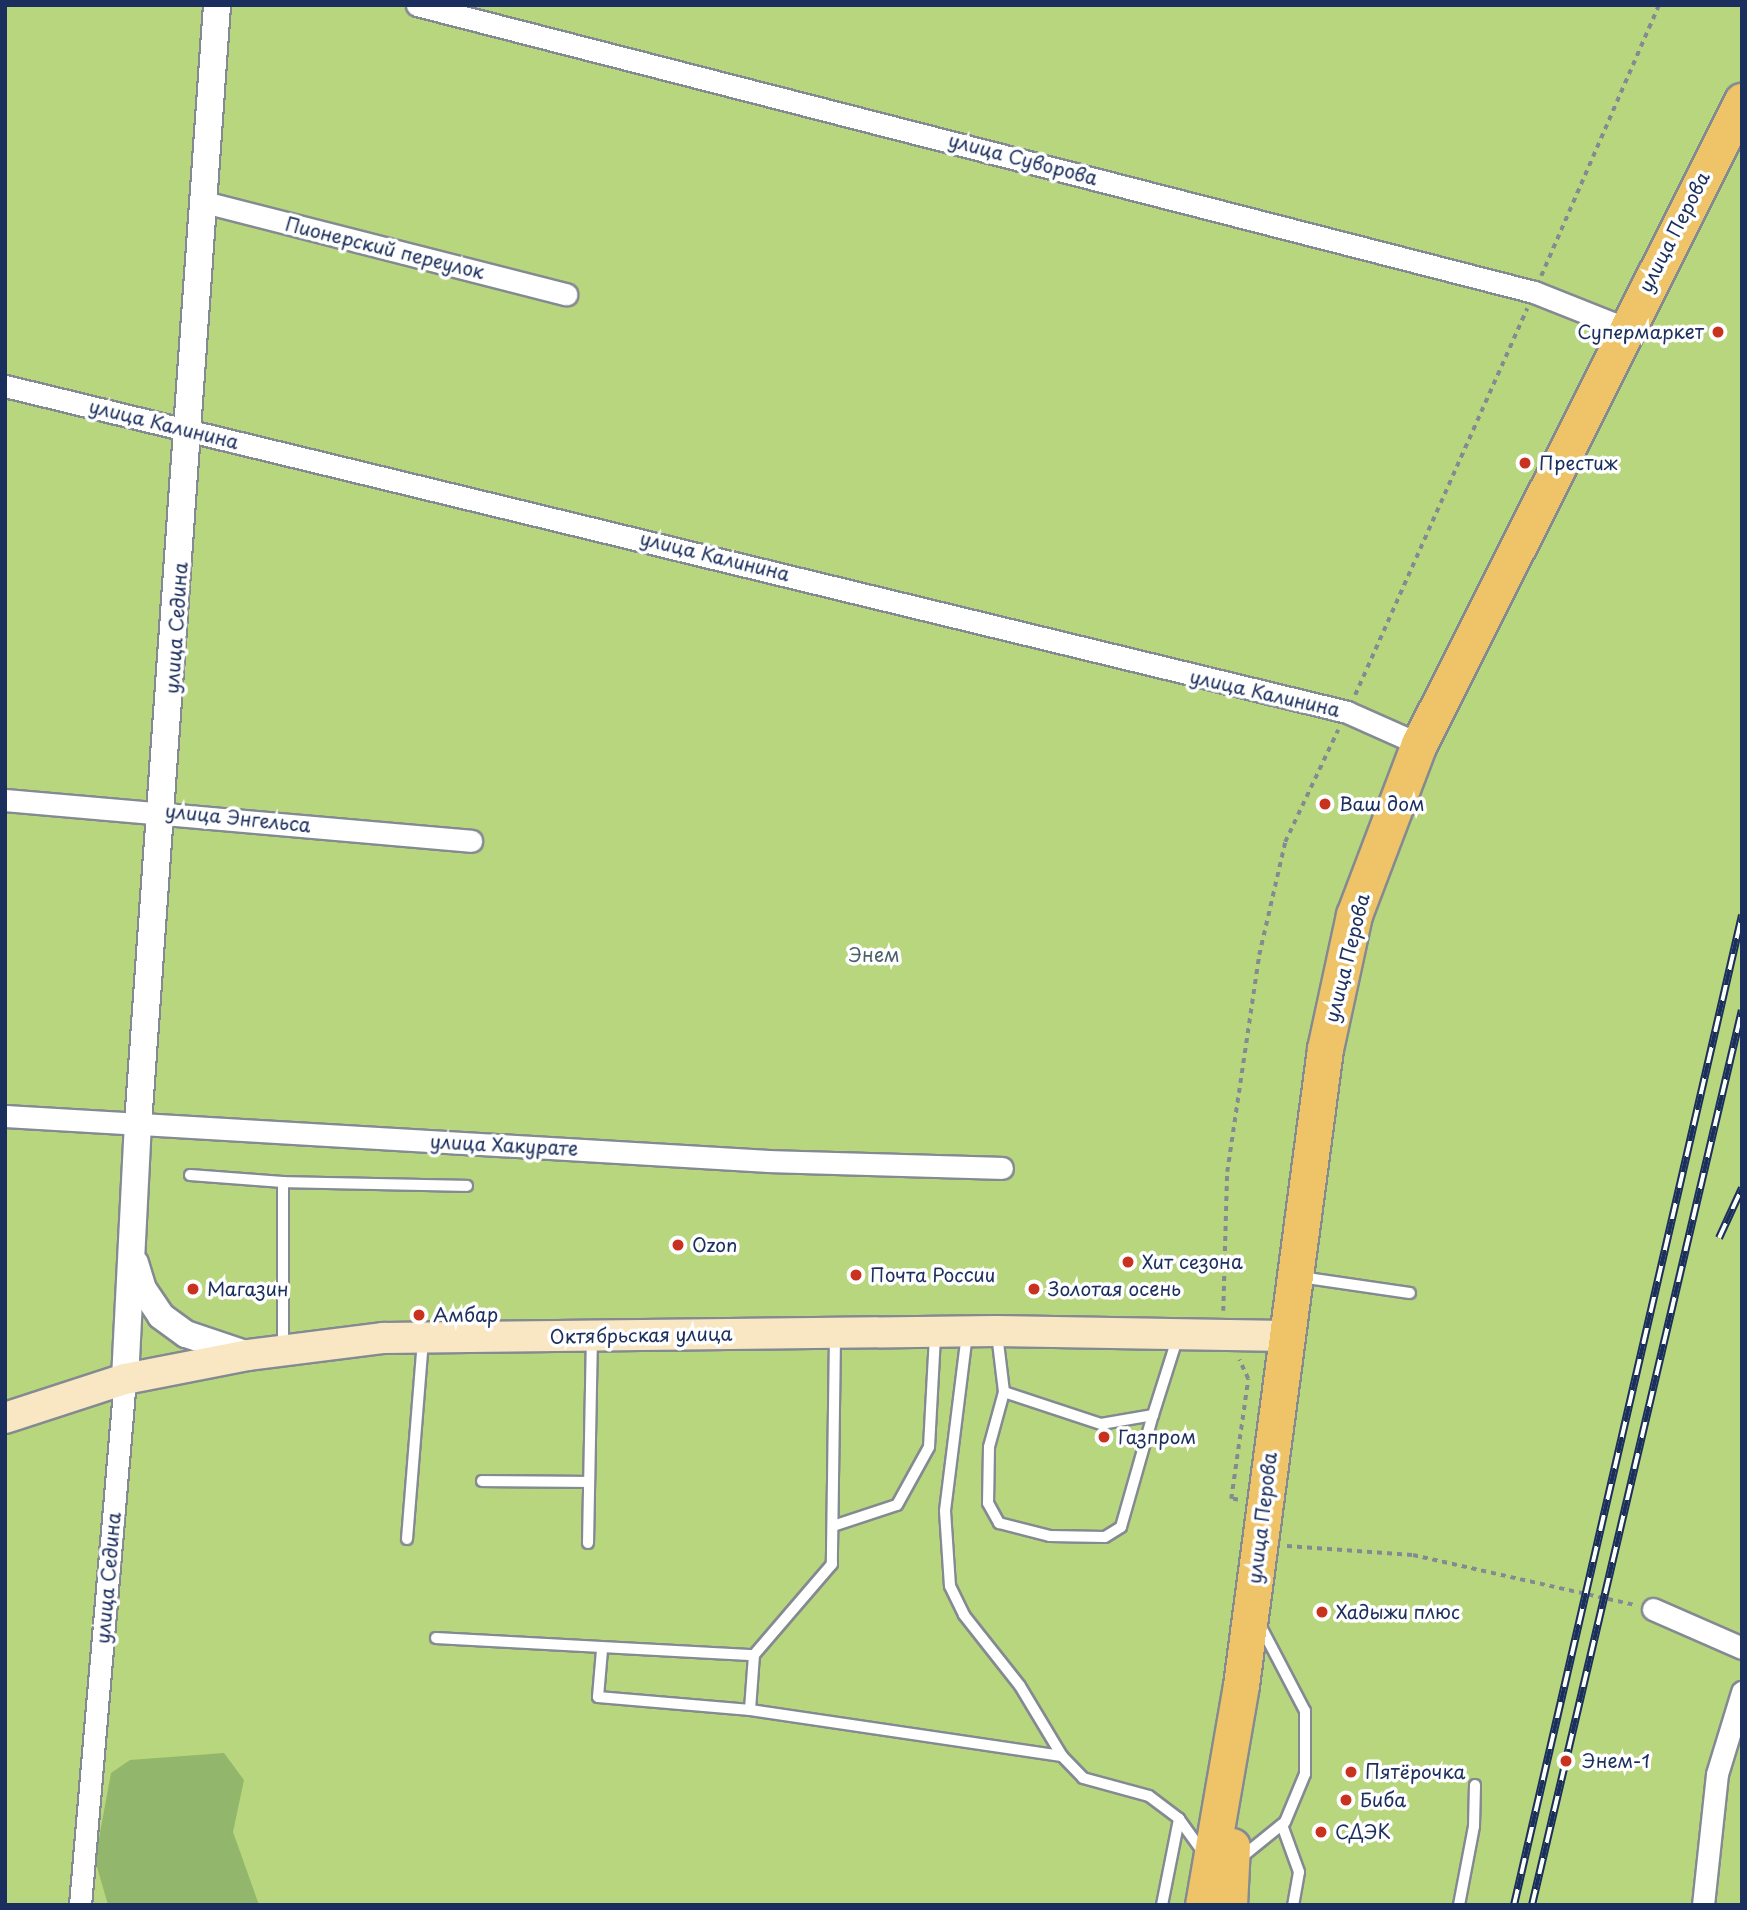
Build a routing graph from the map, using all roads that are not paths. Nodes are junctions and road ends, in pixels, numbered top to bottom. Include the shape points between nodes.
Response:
1 (217, 5) edge
2 (417, 5) edge
3 (1742, 101) edge
4 (204, 202) junction
5 (566, 294) dead end
6 (1625, 328) junction
7 (5, 386) edge
8 (190, 430) junction
9 (1419, 744) junction
10 (5, 800) edge
11 (162, 811) junction
12 (471, 841) dead end
13 (5, 1116) edge
14 (138, 1124) junction
15 (1002, 1168) dead end
16 (190, 1175) dead end
17 (284, 1182) junction
18 (467, 1186) dead end
19 (131, 1251) junction
20 (1294, 1276) junction
21 (1410, 1293) dead end
22 (982, 1331) junction
23 (1179, 1331) junction
24 (935, 1332) junction
25 (835, 1333) junction
26 (592, 1336) junction
27 (1286, 1336) junction
28 (424, 1337) junction
29 (283, 1350) junction
30 (248, 1355) junction
31 (125, 1379) junction
32 (1004, 1392) junction
33 (1153, 1415) junction
34 (5, 1418) edge
35 (482, 1481) dead end
36 (589, 1482) junction
37 (833, 1525) junction
38 (407, 1539) dead end
39 (588, 1543) dead end
40 (1251, 1606) junction
41 (1653, 1609) road end
42 (436, 1638) dead end
43 (1742, 1647) edge
44 (602, 1650) junction
45 (754, 1655) junction
46 (1742, 1692) edge
47 (750, 1710) junction
48 (1062, 1756) junction
49 (1475, 1785) dead end
50 (1179, 1819) junction
51 (1282, 1825) junction
52 (1220, 1863) junction
53 (80, 1905) edge
54 (1162, 1905) edge
55 (1203, 1905) edge
56 (1229, 1905) edge
57 (1293, 1905) edge
58 (1459, 1905) edge
59 (1703, 1905) edge

1 - 4 street, улица Седина
2 - 6 street, улица Суворова via 1534,292
3 - 6 highway, улица Перова
4 - 5 street, Пионерский переулок
4 - 8 street, улица Седина
6 - 9 highway, улица Перова
7 - 8 street, улица Калинина
8 - 9 street, улица Калинина via 1348,712
8 - 11 street, улица Седина
9 - 20 highway, улица Перова via 1354,915 1325,1049
10 - 11 street, улица Энгельса
11 - 12 street, улица Энгельса
11 - 14 street, улица Седина
13 - 14 street, улица Хакурате
14 - 15 street, улица Хакурате via 769,1161
14 - 19 street, улица Седина
16 - 17 lane
17 - 18 lane
17 - 29 lane
19 - 30 street, улица Седина via 143,1289 161,1316 186,1335
19 - 31 street, улица Седина
20 - 21 lane
20 - 27 highway, улица Перова
22 - 23 main road, Октябрьская улица
22 - 24 main road, Октябрьская улица
22 - 32 lane
22 - 48 lane via 945,1511 950,1586 964,1615 1020,1686
23 - 27 main road, Октябрьская улица
23 - 33 lane
24 - 25 main road, Октябрьская улица
24 - 37 lane via 929,1447 897,1505
25 - 26 main road, Октябрьская улица
25 - 37 lane
26 - 28 main road, Октябрьская улица
26 - 36 lane
27 - 40 highway, улица Перова
28 - 29 main road, Октябрьская улица
28 - 38 lane
29 - 30 main road, Октябрьская улица
30 - 31 main road, Октябрьская улица
31 - 34 main road, Октябрьская улица
31 - 53 street, улица Седина
32 - 33 lane via 1101,1424
32 - 33 lane via 989,1447 988,1503 999,1522 1050,1536 1105,1537 1121,1527
35 - 36 lane
36 - 39 lane
37 - 45 lane via 832,1564
40 - 51 lane via 1305,1711 1305,1773
40 - 52 highway, улица Перова
41 - 43 street
42 - 44 lane
44 - 45 lane
44 - 47 lane via 598,1697
45 - 47 lane
46 - 59 street via 1717,1774
47 - 48 lane
48 - 50 lane via 1083,1779 1149,1796
49 - 58 lane via 1474,1826
50 - 52 lane
50 - 54 lane
51 - 52 lane
51 - 57 lane via 1299,1872
52 - 55 highway, улица Перова
52 - 56 highway, улица Перова

